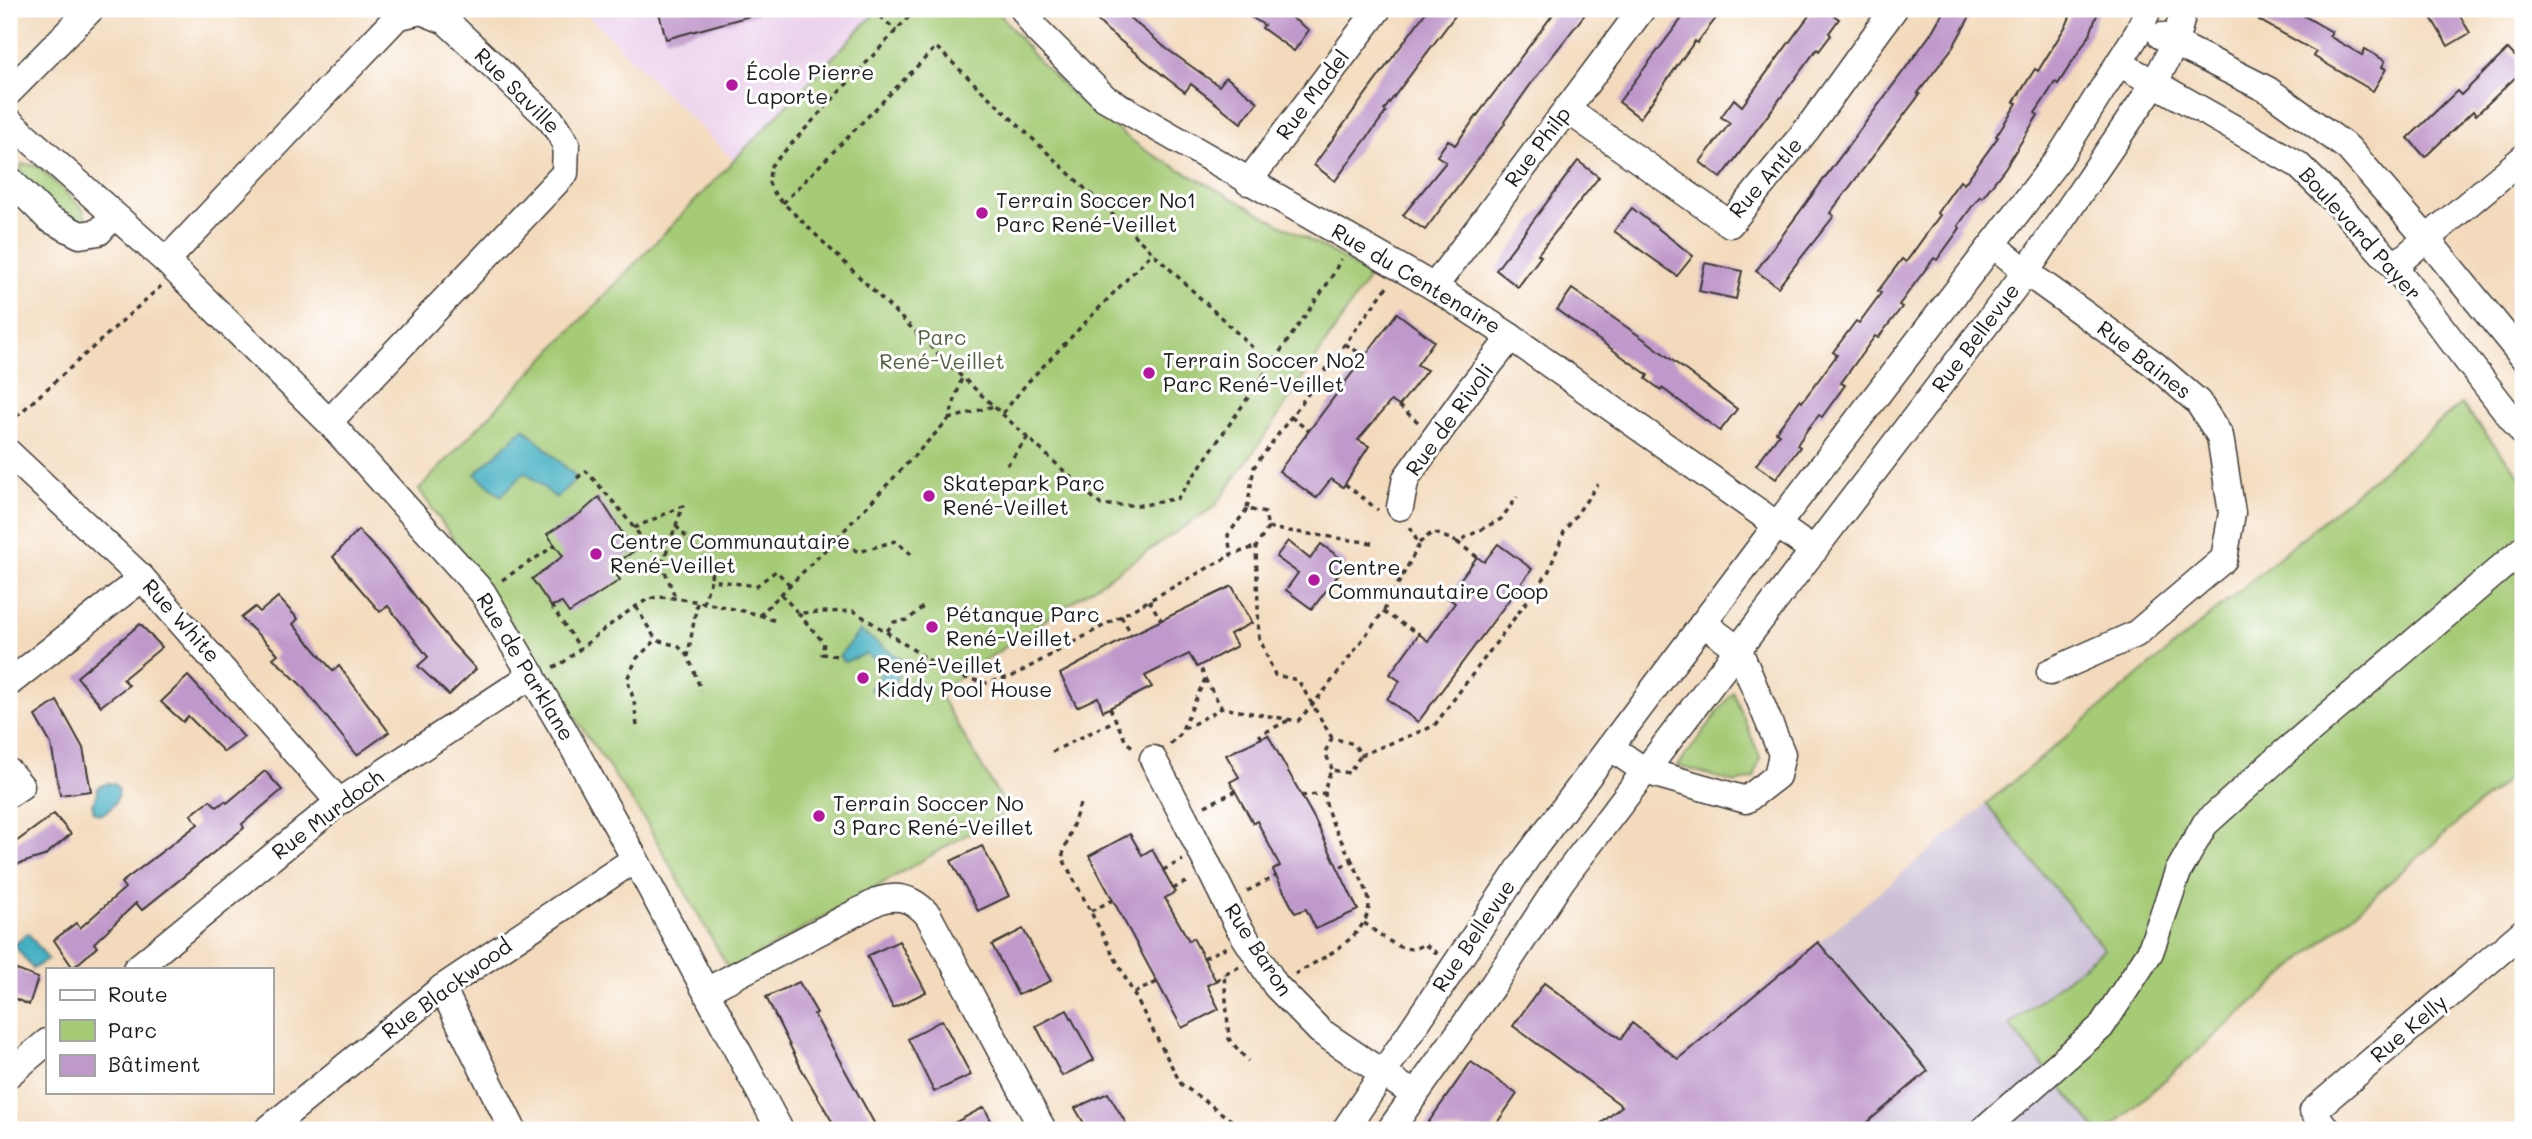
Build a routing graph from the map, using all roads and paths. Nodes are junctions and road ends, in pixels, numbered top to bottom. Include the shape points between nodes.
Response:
1 (91, 9) edge
2 (873, 9) edge
3 (916, 9) edge
4 (1023, 9) edge
5 (1642, 9) edge
6 (1894, 9) edge
7 (2184, 9) edge
8 (1371, 11) edge
9 (2145, 17) edge
10 (896, 31) junction
11 (2175, 43) junction
12 (2119, 63) junction
13 (2154, 84) junction
14 (9, 92) edge
15 (1566, 109) junction
16 (9, 125) edge
17 (2523, 158) edge
18 (9, 179) edge
19 (1248, 182) junction
20 (783, 203) junction
21 (114, 215) junction
22 (1351, 238) junction
23 (2427, 239) junction
24 (1993, 244) junction
25 (1153, 252) junction
26 (2394, 266) junction
27 (171, 267) junction
28 (1401, 268) junction
29 (2026, 272) junction
30 (1434, 286) junction
31 (1511, 337) junction
32 (1345, 344) junction
33 (1254, 348) dead end
34 (1365, 356) dead end
35 (2523, 357) edge
36 (962, 377) junction
37 (994, 405) junction
38 (1003, 414) junction
39 (1291, 417) junction
40 (949, 419) junction
41 (329, 422) junction
42 (9, 423) edge
43 (1309, 431) dead end
44 (2523, 433) edge
45 (1028, 437) junction
46 (9, 453) edge
47 (1007, 465) dead end
48 (577, 478) dead end
49 (1345, 484) dead end
50 (1598, 484) dead end
51 (1517, 496) dead end
52 (1247, 509) junction
53 (1390, 510) junction
54 (1777, 525) junction
55 (676, 526) junction
56 (634, 528) junction
57 (1268, 528) junction
58 (837, 538) junction
59 (1457, 542) junction
60 (1372, 543) dead end
61 (1419, 543) junction
62 (555, 545) dead end
63 (1256, 547) junction
64 (2523, 549) edge
65 (1814, 551) junction
66 (911, 554) dead end
67 (1231, 555) junction
68 (1477, 557) dead end
69 (662, 564) junction
70 (142, 578) junction
71 (711, 580) junction
72 (790, 585) junction
73 (1329, 586) dead end
74 (1336, 592) dead end
75 (483, 593) junction
76 (781, 594) junction
77 (676, 599) junction
78 (1149, 600) junction
79 (696, 603) junction
80 (703, 604) junction
81 (551, 606) dead end
82 (924, 606) dead end
83 (636, 607) junction
84 (1384, 612) junction
85 (798, 613) junction
86 (760, 615) junction
87 (1121, 616) junction
88 (1161, 620) dead end
89 (776, 621) dead end
90 (1703, 623) junction
91 (887, 631) junction
92 (1419, 634) dead end
93 (1132, 635) dead end
94 (656, 640) junction
95 (580, 649) junction
96 (1739, 650) junction
97 (688, 656) junction
98 (839, 656) dead end
99 (1200, 665) dead end
100 (2050, 672) dead end
101 (532, 675) junction
102 (1205, 679) junction
103 (9, 683) edge
104 (701, 690) dead end
105 (1312, 706) junction
106 (1110, 708) dead end
107 (1222, 708) junction
108 (1290, 719) junction
109 (1116, 720) junction
110 (637, 726) dead end
111 (1182, 730) junction
112 (1262, 738) dead end
113 (1332, 738) junction
114 (1610, 747) junction
115 (1052, 752) dead end
116 (1361, 755) junction
117 (1153, 759) junction
118 (1332, 769) junction
119 (1645, 771) junction
120 (9, 772) edge
121 (1236, 791) dead end
122 (1325, 793) junction
123 (9, 794) edge
124 (1301, 796) dead end
125 (339, 802) junction
126 (1080, 804) dead end
127 (1184, 817) junction
128 (1528, 856) junction
129 (635, 859) junction
130 (1352, 860) junction
131 (1338, 868) dead end
132 (1276, 876) dead end
133 (1562, 880) junction
134 (1113, 900) dead end
135 (1226, 902) junction
136 (1091, 911) junction
137 (1364, 923) junction
138 (2523, 932) edge
139 (1258, 957) junction
140 (1454, 965) junction
141 (137, 968) edge
142 (1224, 974) junction
143 (1216, 981) dead end
144 (1157, 982) dead end
145 (1276, 986) junction
146 (442, 988) junction
147 (706, 991) junction
148 (1134, 993) junction
149 (46, 1043) edge
150 (1248, 1061) dead end
151 (1382, 1073) junction
152 (9, 1074) edge
153 (1415, 1095) junction
154 (267, 1130) edge
155 (513, 1130) edge
156 (780, 1130) edge
157 (1043, 1130) edge
158 (1245, 1130) edge
159 (1345, 1130) edge
160 (1390, 1130) edge
161 (1983, 1130) edge
162 (2327, 1130) edge

1 - 14 street
2 - 10 path
3 - 10 path
4 - 19 street, Rue du Centenaire via 1037,30 1105,98
5 - 15 street, Rue Philp
6 - 15 street, Rue Antle via 1808,128 1730,224
7 - 11 street, Rue Bellevue
8 - 19 street, Rue Madel
9 - 11 street
9 - 12 street, Rue Bellevue
10 - 20 path via 770,167 769,183
11 - 13 street, Rue Bellevue
11 - 23 street via 2268,90 2348,148
12 - 13 street, Boulevard Payer
12 - 24 street, Rue Bellevue via 2059,158
13 - 26 street, Boulevard Payer via 2297,164
13 - 29 street, Rue Bellevue
15 - 30 street, Rue Philp
16 - 21 street, Rue de Parklane
17 - 23 street
18 - 21 street via 49,219 80,235 99,232
19 - 22 street, Rue du Centenaire
20 - 25 path via 936,47
20 - 36 path
21 - 27 street, Rue de Parklane
22 - 28 street, Rue du Centenaire
22 - 45 path via 1330,280 1178,498 1144,505 1101,505
23 - 26 street
23 - 35 street
24 - 29 street, Rue Baines
24 - 54 street, Rue Bellevue
25 - 33 path
25 - 38 path
26 - 44 street, Boulevard Payer
27 - 41 street, Rue de Parklane
27 - 41 street, Rue Saville via 397,18 421,11 446,21 551,120 566,143 565,173
27 - 42 path
28 - 30 street, Rue du Centenaire
28 - 32 path
29 - 65 street, Rue Bellevue
29 - 100 street, Rue Baines via 2154,364 2198,402 2220,436 2232,513 2224,559 2136,634
30 - 31 street, Rue du Centenaire
31 - 53 street, Rue de Rivoli via 1406,478
31 - 54 street, Rue du Centenaire
32 - 34 path
32 - 39 path
36 - 37 path
36 - 40 path
37 - 38 path
37 - 40 path
38 - 45 path
39 - 43 path
39 - 52 path via 1254,467
40 - 58 path
41 - 75 street, Rue de Parklane
45 - 47 path
46 - 70 street, Rue White
48 - 56 path via 586,471
49 - 53 path
50 - 116 path via 1564,532 1548,573 1434,726
51 - 59 path via 1501,519
52 - 57 path via 1265,513
52 - 67 path via 1228,536
53 - 61 path
54 - 65 street, Rue du Centenaire
54 - 90 street, Rue Bellevue
55 - 56 path via 683,506
55 - 69 path
55 - 71 path via 712,566
56 - 69 path
57 - 60 path
57 - 63 path
58 - 66 path via 859,552 895,541
58 - 72 path
59 - 61 path via 1433,533
59 - 68 path
61 - 84 path
62 - 75 path
63 - 67 path
63 - 105 path via 1259,637 1275,675 1298,680
64 - 161 street via 2205,824 2178,872 2150,951 2101,1027
65 - 96 street, Rue Bellevue
67 - 78 path
69 - 77 path
70 - 103 street
70 - 125 street, Rue White
71 - 72 path via 756,586 776,571
71 - 80 path
72 - 76 path
73 - 74 path
75 - 101 street, Rue de Parklane
76 - 85 path
76 - 86 path
77 - 79 path
77 - 83 path via 654,598
78 - 87 path
78 - 88 path
79 - 80 path
79 - 97 path
80 - 86 path
81 - 95 path
82 - 91 path via 908,620 894,622
83 - 94 path
83 - 95 path
84 - 92 path
84 - 105 path
85 - 91 path via 855,611
85 - 98 path via 824,643 822,654
86 - 89 path
87 - 91 path via 1013,676 987,684 952,675
87 - 93 path
90 - 96 street
90 - 114 street, Rue Bellevue
94 - 97 path via 677,646
94 - 110 path via 637,658 627,679
95 - 101 path via 561,664
96 - 119 street, Rue Bellevue
96 - 119 street via 1782,754 1777,776 1746,800
97 - 104 path
99 - 102 path
101 - 125 street, Rue Murdoch
101 - 129 street, Rue de Parklane
102 - 107 path
102 - 111 path
105 - 108 path via 1298,721
105 - 113 path
106 - 109 path
107 - 108 path
107 - 111 path
108 - 112 path via 1260,735
109 - 115 path
109 - 117 path via 1126,742
111 - 117 path
113 - 116 path via 1354,744
113 - 118 path via 1325,752
114 - 119 street
114 - 128 street, Rue Bellevue
116 - 118 path via 1349,773
117 - 127 street, Rue Baron
118 - 122 path
119 - 133 street, Rue Bellevue
120 - 123 street via 21,786
121 - 127 path
122 - 124 path
122 - 130 path via 1326,809
125 - 141 street, Rue Murdoch
126 - 136 path via 1062,857
127 - 135 street, Rue Baron
128 - 133 street
128 - 140 street, Rue Bellevue
129 - 146 street, Rue Blackwood
129 - 147 street, Rue de Parklane
130 - 131 path
130 - 137 path via 1369,900
132 - 135 path
133 - 153 street, Rue Bellevue
134 - 136 path
135 - 139 street, Rue Baron
136 - 148 path
137 - 140 path via 1402,948 1424,944
137 - 145 path via 1338,949
138 - 162 street, Rue Kelly via 2313,1111
139 - 142 path
139 - 145 street, Rue Baron
140 - 151 street, Rue Bellevue
142 - 143 path
142 - 150 path via 1229,1039
144 - 148 path
145 - 151 street, Rue Baron via 1320,1031
146 - 154 street, Rue Blackwood
146 - 155 street
147 - 156 street, Rue de Parklane
147 - 157 street via 880,900 912,901 928,915
148 - 158 path via 1181,1084
149 - 152 street
151 - 153 street, Rue Baron
151 - 159 street, Rue Bellevue
153 - 160 street, Rue Bellevue

